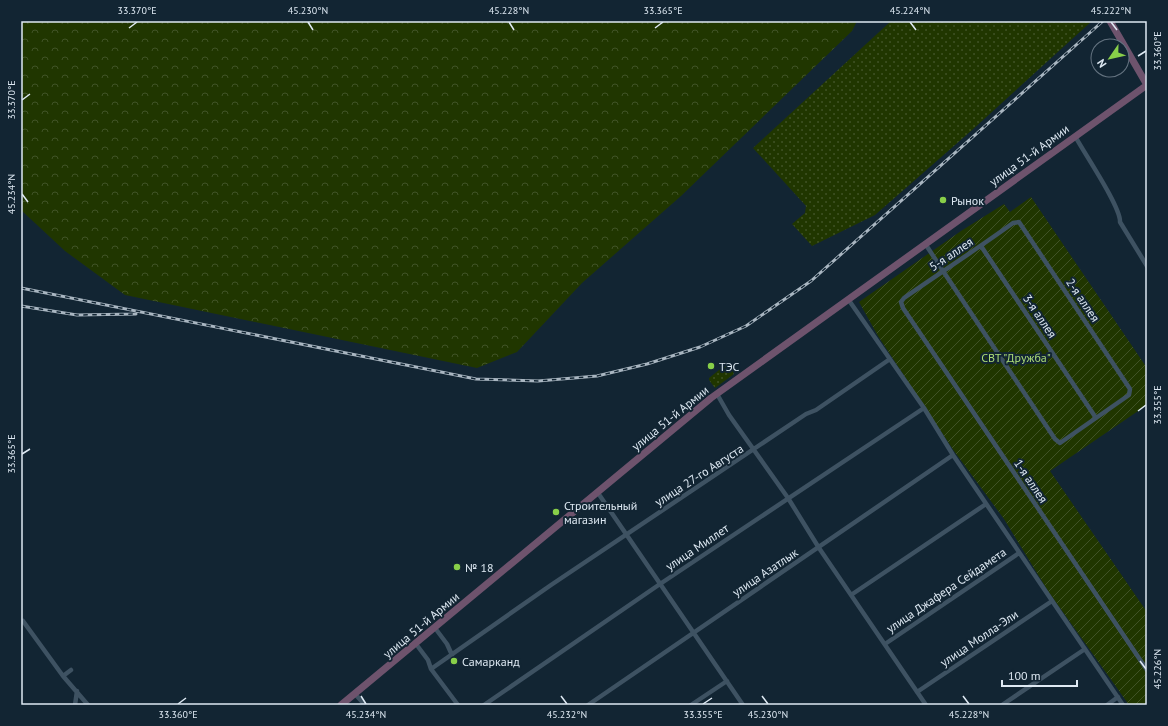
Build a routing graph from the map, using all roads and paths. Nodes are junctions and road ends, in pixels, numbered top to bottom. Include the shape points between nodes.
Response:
1 (1110, 21) edge
2 (1147, 85) edge
3 (1075, 136) junction
4 (1013, 223) joint
5 (926, 245) junction
6 (981, 246) junction
7 (1147, 266) edge
8 (943, 271) junction
9 (848, 299) junction
10 (901, 302) joint
11 (890, 359) junction
12 (717, 394) junction
13 (924, 408) junction
14 (1096, 418) junction
15 (754, 450) junction
16 (953, 455) junction
17 (598, 493) junction
18 (788, 498) junction
19 (986, 504) junction
20 (626, 534) junction
21 (819, 548) junction
22 (1019, 553) junction
23 (660, 584) junction
24 (851, 595) junction
25 (1052, 601) junction
26 (23, 621) dead end
27 (435, 628) junction
28 (693, 632) junction
29 (416, 644) junction
30 (884, 644) junction
31 (1085, 649) junction
32 (452, 655) junction
33 (431, 669) junction
34 (71, 670) dead end
35 (1147, 670) edge
36 (63, 676) junction
37 (727, 681) junction
38 (77, 692) junction
39 (918, 692) junction
40 (355, 694) junction
41 (1118, 697) junction
42 (75, 705) edge
43 (88, 705) edge
44 (341, 705) edge
45 (365, 705) edge
46 (458, 705) edge
47 (484, 705) edge
48 (588, 705) edge
49 (692, 705) edge
50 (743, 705) edge
51 (926, 705) edge
52 (1002, 705) edge
53 (1107, 705) edge
54 (1123, 705) edge

1 - 2 main road
2 - 3 main road, улица 51-й Армии
3 - 5 main road, улица 51-й Армии
3 - 7 street via 1113,201 1120,222
4 - 6 street, 5-я аллея
4 - 14 street, 2-я аллея via 1019,222 1022,226 1130,389 1128,395
5 - 8 street
5 - 9 main road, улица 51-й Армии
6 - 8 street, 5-я аллея
6 - 14 street, 3-я аллея
8 - 10 street, 5-я аллея
8 - 14 street via 1054,439 1060,443
9 - 11 street
9 - 12 main road, улица 51-й Армии
10 - 35 street, 1-я аллея via 907,315
11 - 13 street
11 - 15 street, улица 27-го Августа
12 - 15 street
12 - 17 main road, улица 51-й Армии
13 - 16 street
13 - 18 street, улица Миллет
15 - 18 street
15 - 20 street, улица 27-го Августа
16 - 19 street
16 - 21 street, улица Азатлык
17 - 20 street
17 - 27 main road, улица 51-й Армии
18 - 21 street
18 - 23 street, улица Миллет
19 - 22 street
19 - 24 street
20 - 23 street
20 - 32 street, улица 27-го Августа
21 - 24 street
21 - 28 street, улица Азатлык
22 - 25 street
22 - 30 street, улица Джафера Сейдамета
23 - 28 street
23 - 47 street, улица Миллет
24 - 30 street
25 - 31 street
25 - 39 street, улица Молла-Эли
26 - 36 street
27 - 29 main road, улица 51-й Армии
27 - 32 street
28 - 37 street
28 - 48 street, улица Азатлык
29 - 33 street via 428,660
29 - 40 main road, улица 51-й Армии
30 - 39 street
31 - 41 street
31 - 52 street
32 - 33 street, улица 27-го Августа
33 - 46 street
34 - 36 street
36 - 38 street
37 - 49 street
37 - 50 street
38 - 42 street
38 - 43 street
39 - 51 street
40 - 44 main road, улица 51-й Армии
40 - 45 street
41 - 53 street
41 - 54 street

